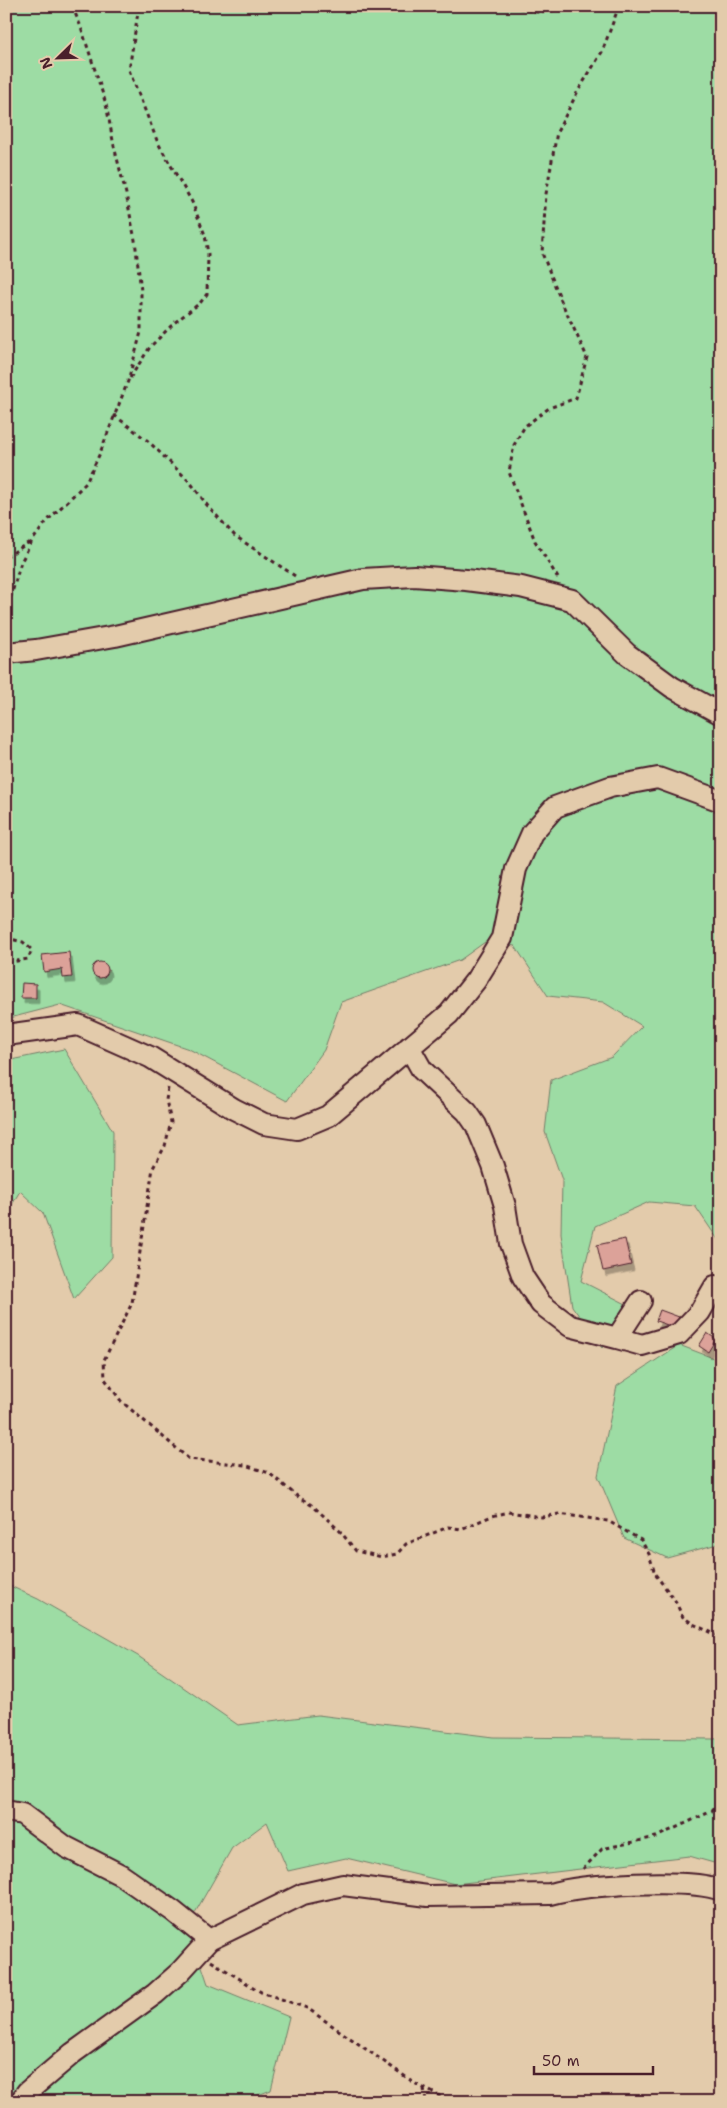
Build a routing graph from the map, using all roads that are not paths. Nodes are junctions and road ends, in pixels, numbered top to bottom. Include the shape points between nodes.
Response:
1 (6, 653) edge
2 (721, 714) edge
3 (721, 801) edge
4 (6, 1035) edge
5 (409, 1047) junction
6 (715, 1286) dead end
7 (641, 1301) dead end
8 (617, 1338) junction
9 (6, 1811) edge
10 (721, 1890) edge
11 (203, 1946) junction
12 (20, 2102) edge

1 - 2 street via 115,636 363,579 414,576 466,580 572,600 627,654 672,687
3 - 5 street via 658,778 610,787 555,807 532,833 516,869 502,938 476,980 449,1014
4 - 5 street via 78,1025 150,1057 264,1124 297,1129 328,1116
5 - 8 street via 422,1070 467,1112 476,1125 505,1206 511,1244 524,1277 541,1304 570,1326
6 - 8 street via 700,1312 679,1334 642,1345
7 - 8 street
9 - 11 street via 22,1814 66,1847 121,1875 173,1911
10 - 11 street via 711,1886 664,1884 566,1889 550,1894 428,1896 343,1885 303,1894
11 - 12 street via 155,1994 79,2048 37,2082

